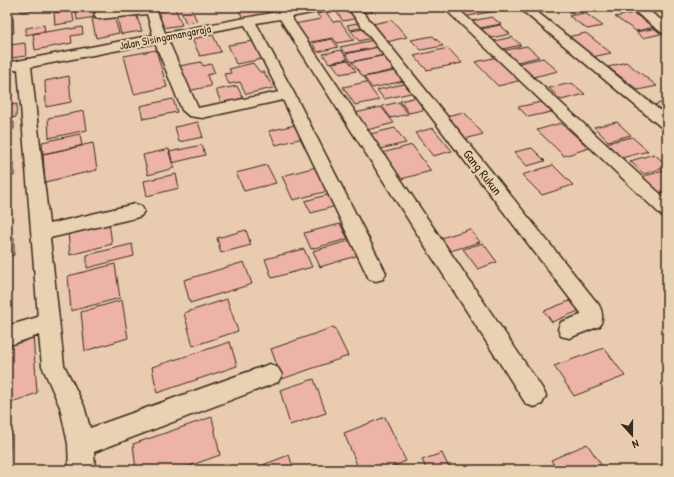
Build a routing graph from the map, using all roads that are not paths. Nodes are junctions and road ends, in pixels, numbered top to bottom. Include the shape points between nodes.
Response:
1 (322, 7) edge
2 (353, 7) edge
3 (449, 7) edge
4 (524, 7) edge
5 (635, 7) edge
6 (288, 11) edge
7 (100, 15) dead end
8 (249, 21) junction
9 (667, 30) edge
10 (160, 38) junction
11 (16, 65) edge
12 (288, 95) junction
13 (667, 124) edge
14 (667, 210) edge
15 (135, 211) dead end
16 (42, 233) junction
17 (376, 273) dead end
18 (49, 322) junction
19 (569, 329) dead end
20 (7, 336) edge
21 (270, 375) dead end
22 (534, 396) dead end
23 (81, 444) junction
24 (82, 470) edge

1 - 6 street, Jalan Sisingamangaraja
2 - 19 street, Gang Rukun via 592,311 592,320
3 - 14 street
4 - 13 street
5 - 9 street
6 - 8 street, Jalan Sisingamangaraja
6 - 22 street
7 - 10 street via 149,10 152,12
8 - 10 street, Jalan Sisingamangaraja
8 - 12 street
10 - 11 street, Jalan Sisingamangaraja
10 - 12 street via 190,110 194,113
11 - 16 street
12 - 17 street
15 - 16 street
16 - 18 street
18 - 20 street
18 - 23 street via 53,366 72,406
21 - 23 street
23 - 24 street

